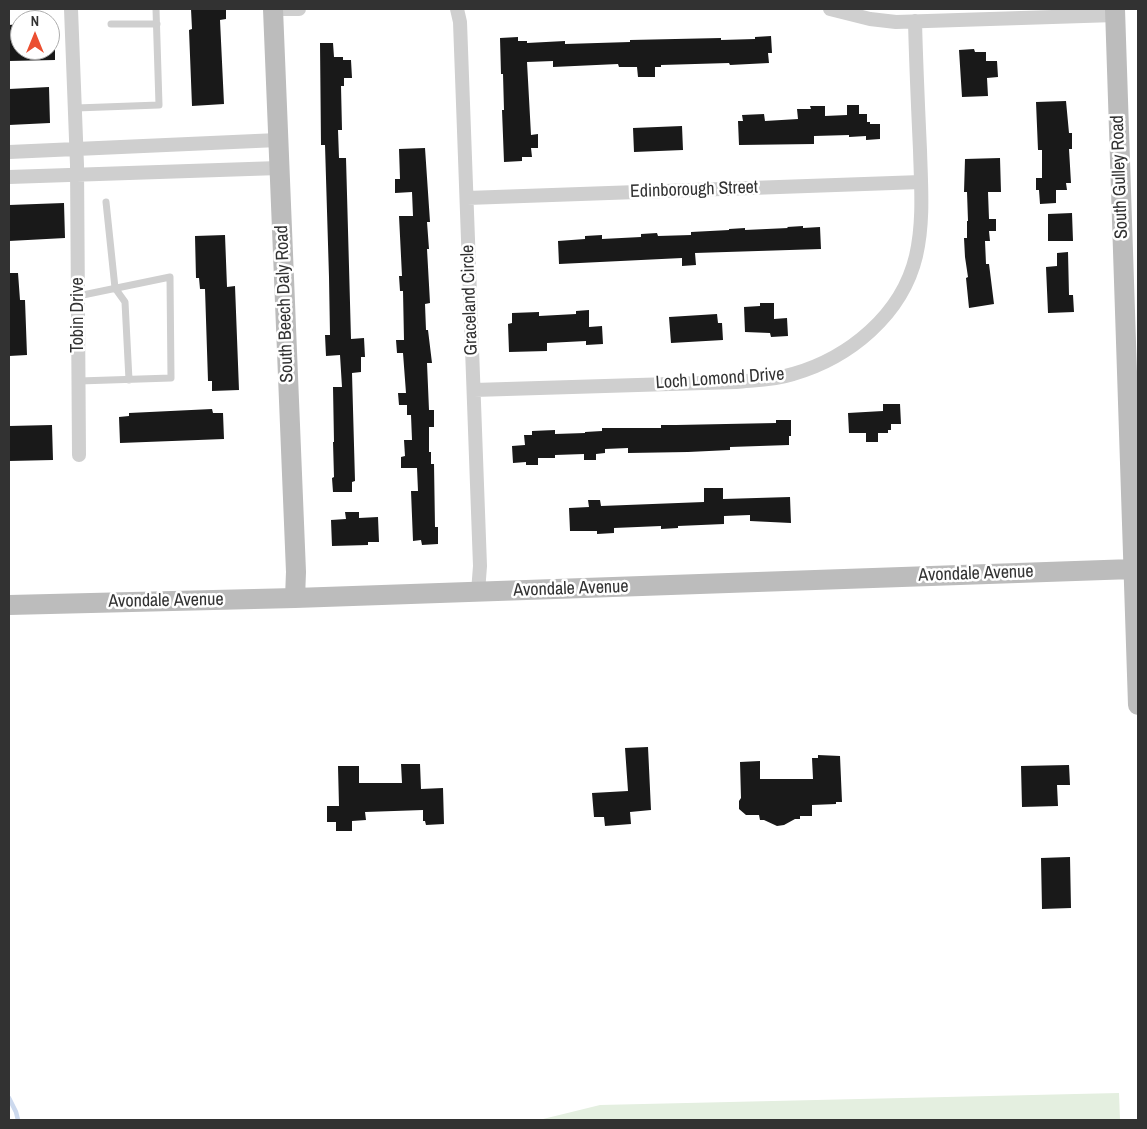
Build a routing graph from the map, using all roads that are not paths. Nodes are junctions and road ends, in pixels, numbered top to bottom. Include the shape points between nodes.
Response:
1 (71, 9) edge
2 (156, 9) edge
3 (272, 9) edge
4 (299, 9) edge
5 (457, 9) edge
6 (830, 9) edge
7 (1115, 12) edge
8 (916, 21) junction
9 (111, 24) dead end
10 (157, 24) junction
11 (76, 108) junction
12 (278, 140) junction
13 (77, 150) junction
14 (9, 152) edge
15 (279, 168) junction
16 (77, 175) junction
17 (9, 177) edge
18 (921, 182) junction
19 (467, 198) junction
20 (106, 202) dead end
21 (116, 288) junction
22 (78, 296) junction
23 (129, 380) junction
24 (79, 381) junction
25 (474, 390) junction
26 (79, 455) dead end
27 (1135, 556) edge
28 (478, 592) junction
29 (294, 598) junction
30 (9, 605) edge
31 (1138, 705) edge

1 - 11 street, Tobin Drive
2 - 10 lane
3 - 4 street
3 - 12 street, South Beech Daly Road
5 - 19 street, Graceland Circle
6 - 8 street via 870,19
7 - 8 street
7 - 27 street, South Gulley Road
8 - 18 street, Loch Lomond Drive
9 - 10 lane
10 - 11 lane via 159,105
11 - 13 street, Tobin Drive
12 - 13 street
12 - 15 street, South Beech Daly Road
13 - 14 street
13 - 16 street, Tobin Drive
15 - 16 street
15 - 29 street, South Beech Daly Road via 296,572
16 - 17 street
16 - 22 street, Tobin Drive
18 - 19 street, Edinborough Street
18 - 25 street, Loch Lomond Drive via 921,226 915,259 894,305 854,344 807,370 772,379 736,382
19 - 25 street, Graceland Circle
20 - 21 lane
21 - 22 lane
21 - 23 lane via 124,302
21 - 23 lane via 170,277 172,378
22 - 24 street, Tobin Drive
23 - 24 lane
24 - 26 street, Tobin Drive
25 - 28 street, Graceland Circle via 480,566
27 - 28 street, Avondale Avenue
27 - 31 street, South Gulley Road
28 - 29 street, Avondale Avenue
29 - 30 street, Avondale Avenue

